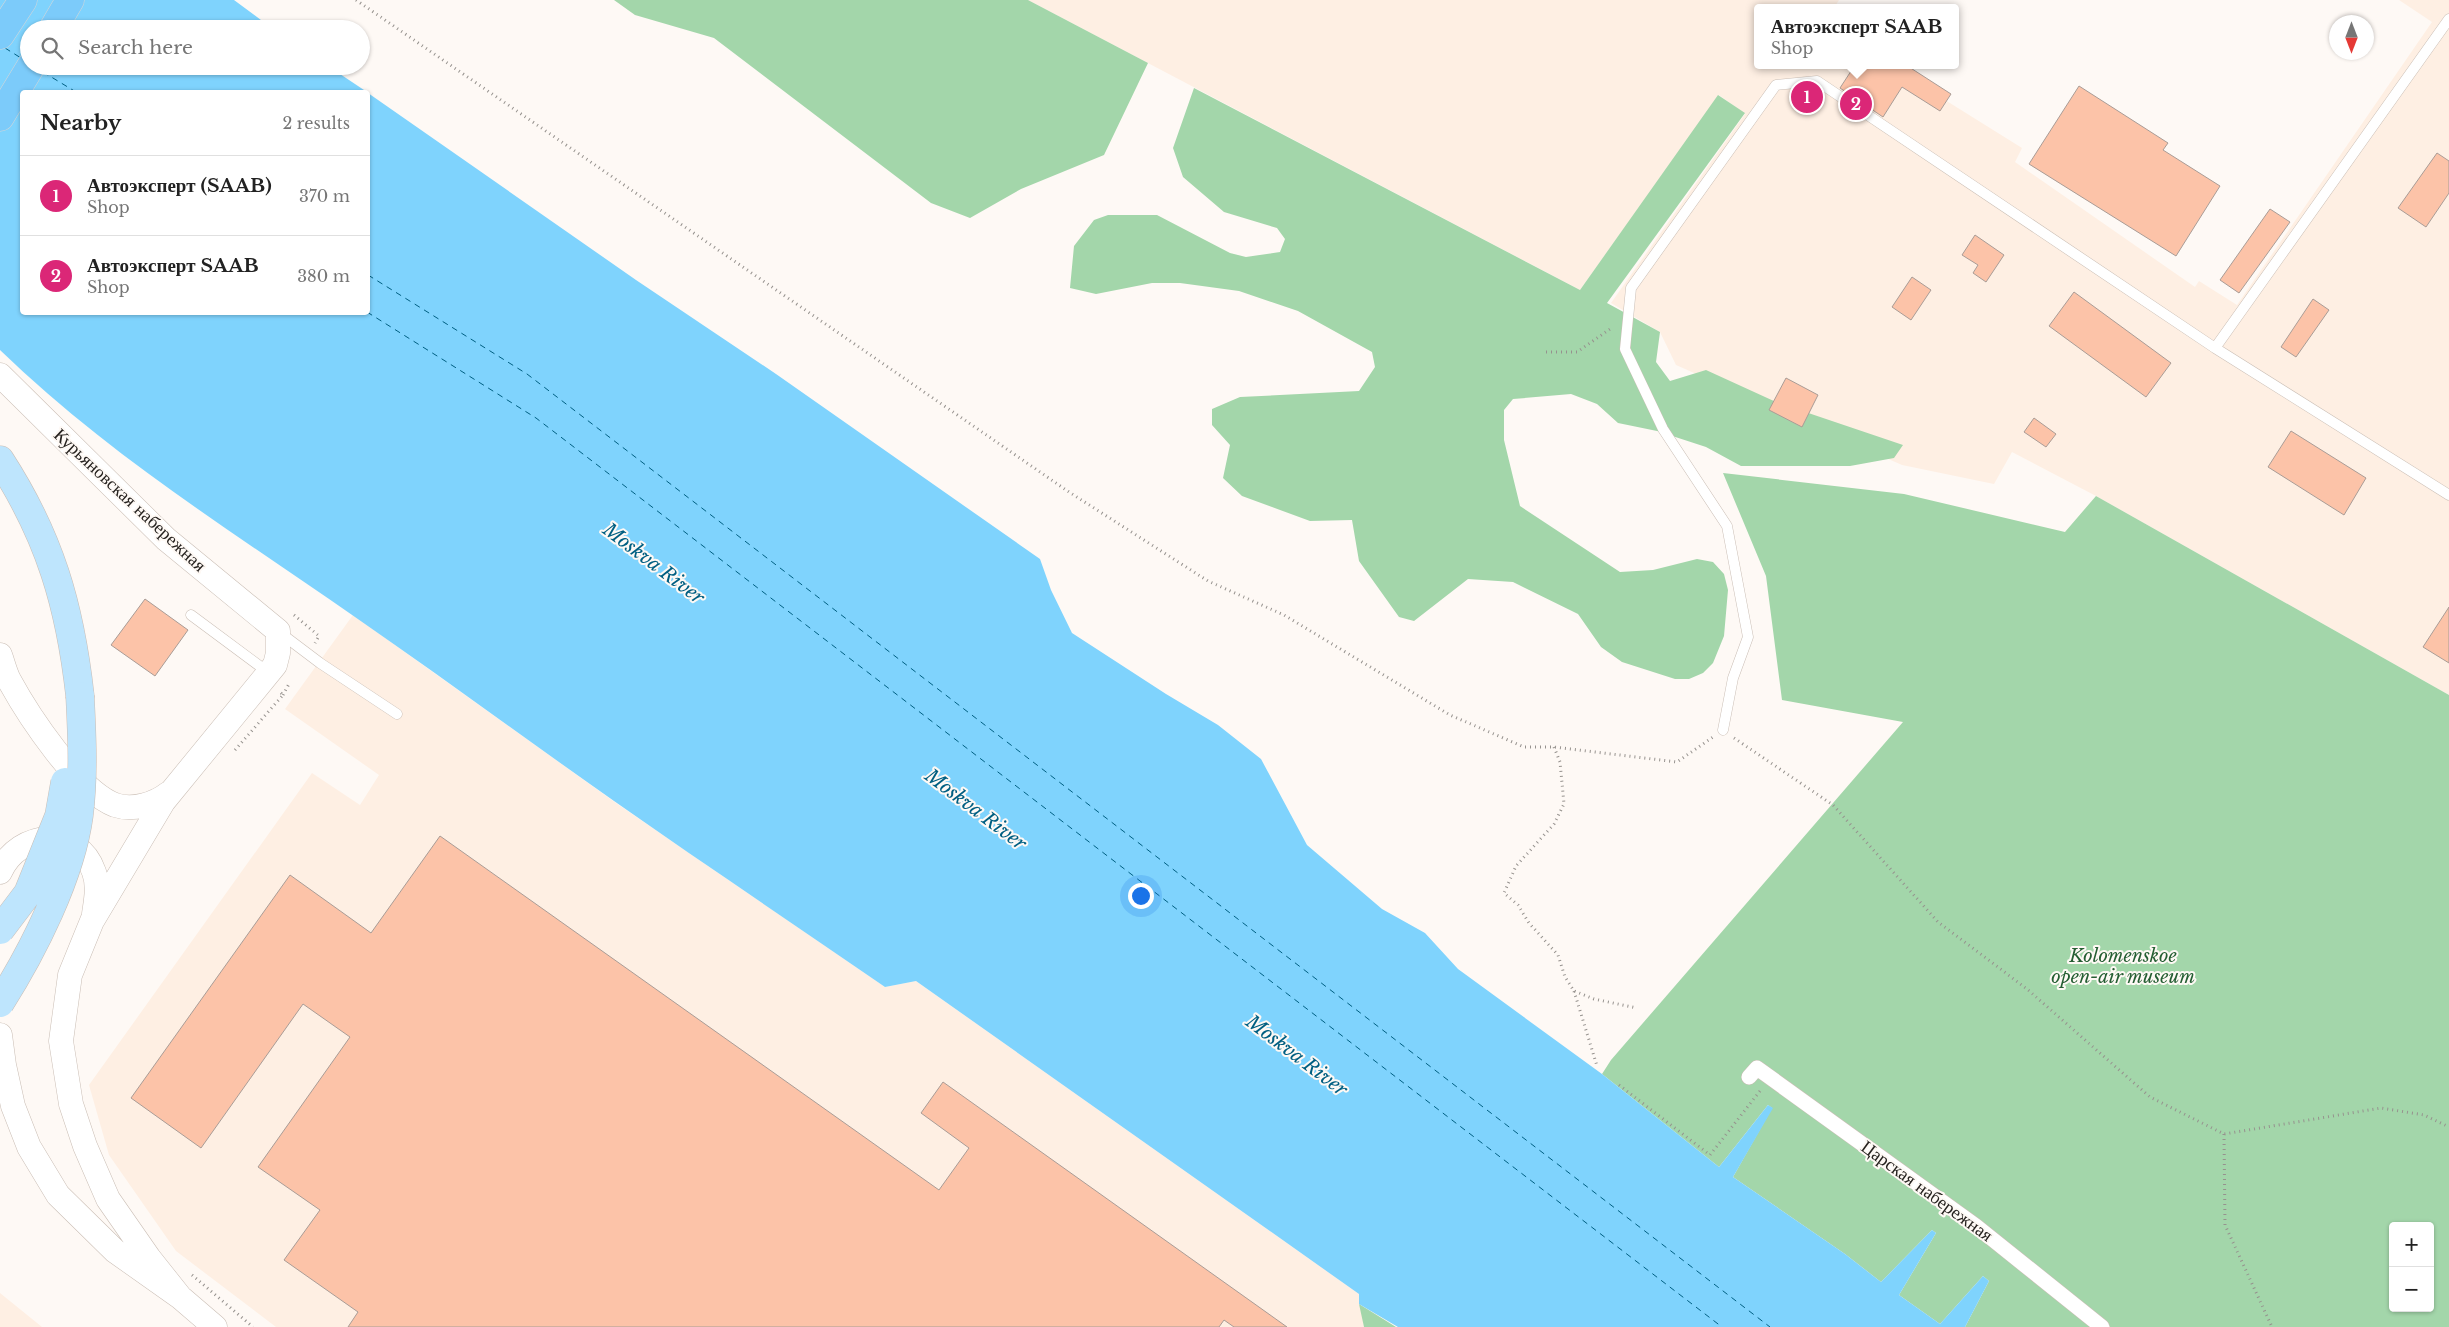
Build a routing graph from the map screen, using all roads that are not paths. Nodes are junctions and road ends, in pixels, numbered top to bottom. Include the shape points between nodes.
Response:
1 (23, 0) edge
2 (70, 0) edge
3 (2449, 19) edge
4 (58, 20) edge
5 (0, 35) edge
6 (25, 75) edge
7 (0, 117) edge
8 (2215, 348) junction
9 (0, 375) edge
10 (0, 460) edge
11 (2449, 494) edge
12 (192, 614) dead end
13 (278, 631) junction
14 (0, 655) edge
15 (266, 676) junction
16 (80, 696) junction
17 (397, 714) dead end
18 (1723, 730) road end
19 (175, 788) junction
20 (0, 872) edge
21 (92, 921) junction
22 (0, 930) edge
23 (0, 1003) edge
24 (0, 1035) edge
25 (1749, 1076) dead end
26 (7, 1106) edge
27 (180, 1297) junction
28 (215, 1327) edge
29 (2102, 1327) edge

1 - 5 main road
2 - 4 main road
3 - 8 lane
6 - 7 main road
8 - 11 lane
8 - 18 lane via 1817,81 1776,85 1632,288 1624,349 1663,429 1727,526 1748,637 1734,678
9 - 13 street, Курьяновская набережная via 166,539
10 - 16 main road via 24,496 64,596 75,648
12 - 15 lane
13 - 15 street via 275,666
13 - 17 lane
14 - 19 street via 8,679 35,721 81,781 99,796 116,805 132,807 161,799
15 - 19 street
16 - 22 main road, bridge via 59,816 28,893
16 - 23 main road, bridge via 82,763 79,816 62,880 25,963
19 - 21 street via 163,802
20 - 21 street via 14,851 30,842 47,839 71,845 89,861 94,872 97,896
21 - 27 street via 70,975 61,1041 71,1104 108,1199
24 - 26 street
25 - 29 street, Царская набережная via 1757,1068 1976,1226
26 - 27 street via 58,1195 115,1251
27 - 28 street

